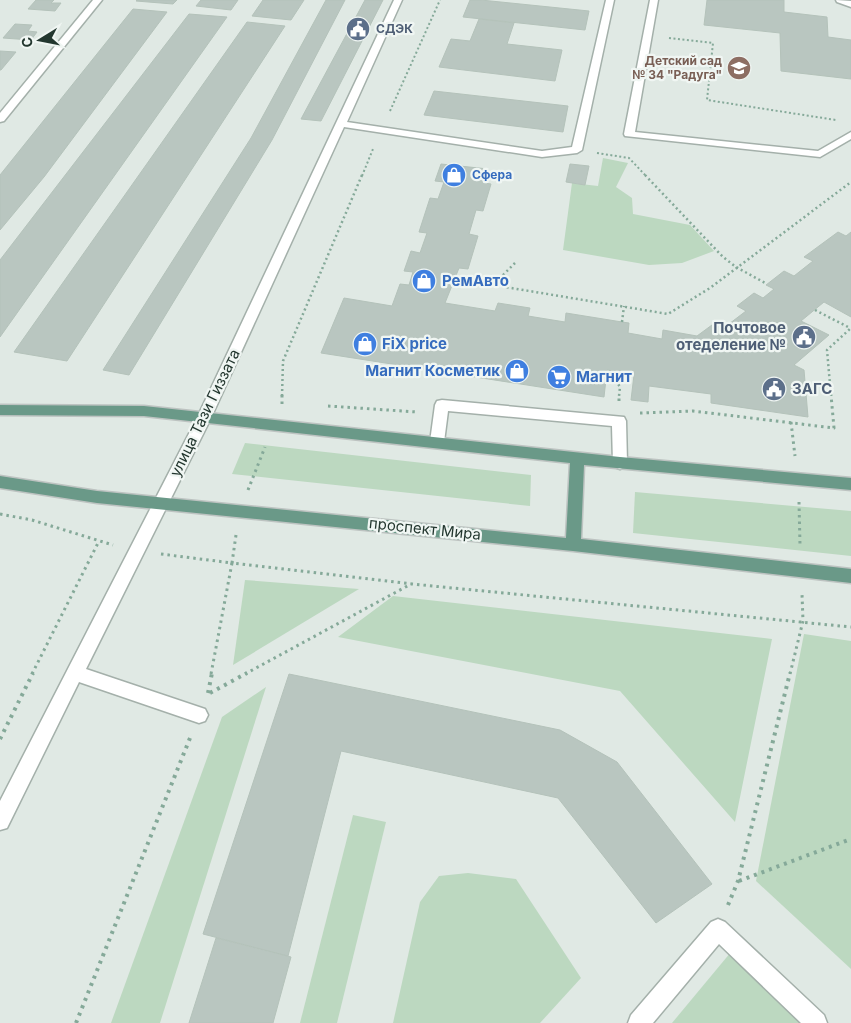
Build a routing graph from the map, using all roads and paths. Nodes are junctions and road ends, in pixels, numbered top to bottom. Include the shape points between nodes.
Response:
1 (98, 0) edge
2 (398, 0) edge
3 (610, 0) edge
4 (654, 0) edge
5 (840, 0) edge
6 (851, 4) edge
7 (647, 36) junction
8 (0, 119) edge
9 (841, 121) dead end
10 (342, 124) junction
11 (851, 135) edge
12 (577, 150) junction
13 (851, 182) edge
14 (515, 263) dead end
15 (736, 267) junction
16 (767, 284) dead end
17 (624, 306) junction
18 (815, 310) dead end
19 (622, 322) dead end
20 (851, 328) edge
21 (614, 372) dead end
22 (619, 405) dead end
23 (322, 406) dead end
24 (0, 410) edge
25 (441, 413) junction
26 (637, 413) dead end
27 (204, 418) junction
28 (791, 422) junction
29 (437, 442) junction
30 (577, 458) junction
31 (620, 463) junction
32 (799, 480) junction
33 (0, 482) edge
34 (851, 484) edge
35 (161, 504) junction
36 (99, 541) dead end
37 (573, 545) junction
38 (800, 572) junction
39 (851, 576) edge
40 (412, 584) dead end
41 (74, 673) junction
42 (207, 694) dead end
43 (199, 715) dead end
44 (0, 739) edge
45 (0, 821) edge
46 (851, 839) edge
47 (639, 1023) edge
48 (816, 1023) edge

1 - 8 street
2 - 10 street, улица Тази Гиззата
3 - 12 street
4 - 7 street
5 - 6 street
7 - 9 path via 713,43 707,100
7 - 11 street via 629,134 820,154
10 - 12 street via 542,154
10 - 27 street, улица Тази Гиззата
12 - 15 path via 629,158
13 - 15 path
14 - 17 path via 493,285
15 - 16 path
15 - 17 path via 668,314
17 - 19 path
18 - 20 path
20 - 28 path via 827,350 834,428
21 - 22 path via 620,387
23 - 25 path
24 - 27 main road via 144,411
25 - 29 street
25 - 31 street via 442,405 619,421
26 - 28 path via 693,411
27 - 29 main road
27 - 35 street, улица Тази Гиззата
28 - 32 path
29 - 30 main road
30 - 31 main road
30 - 37 main road
31 - 32 main road
32 - 34 main road
32 - 38 path
33 - 35 main road, проспект Мира
35 - 37 main road, проспект Мира
35 - 41 street, улица Тази Гиззата
36 - 44 path
37 - 38 main road, проспект Мира
38 - 39 main road, проспект Мира
38 - 46 path via 803,621 738,881
40 - 42 path
41 - 43 street
41 - 45 street, улица Тази Гиззата
47 - 48 street via 718,929

